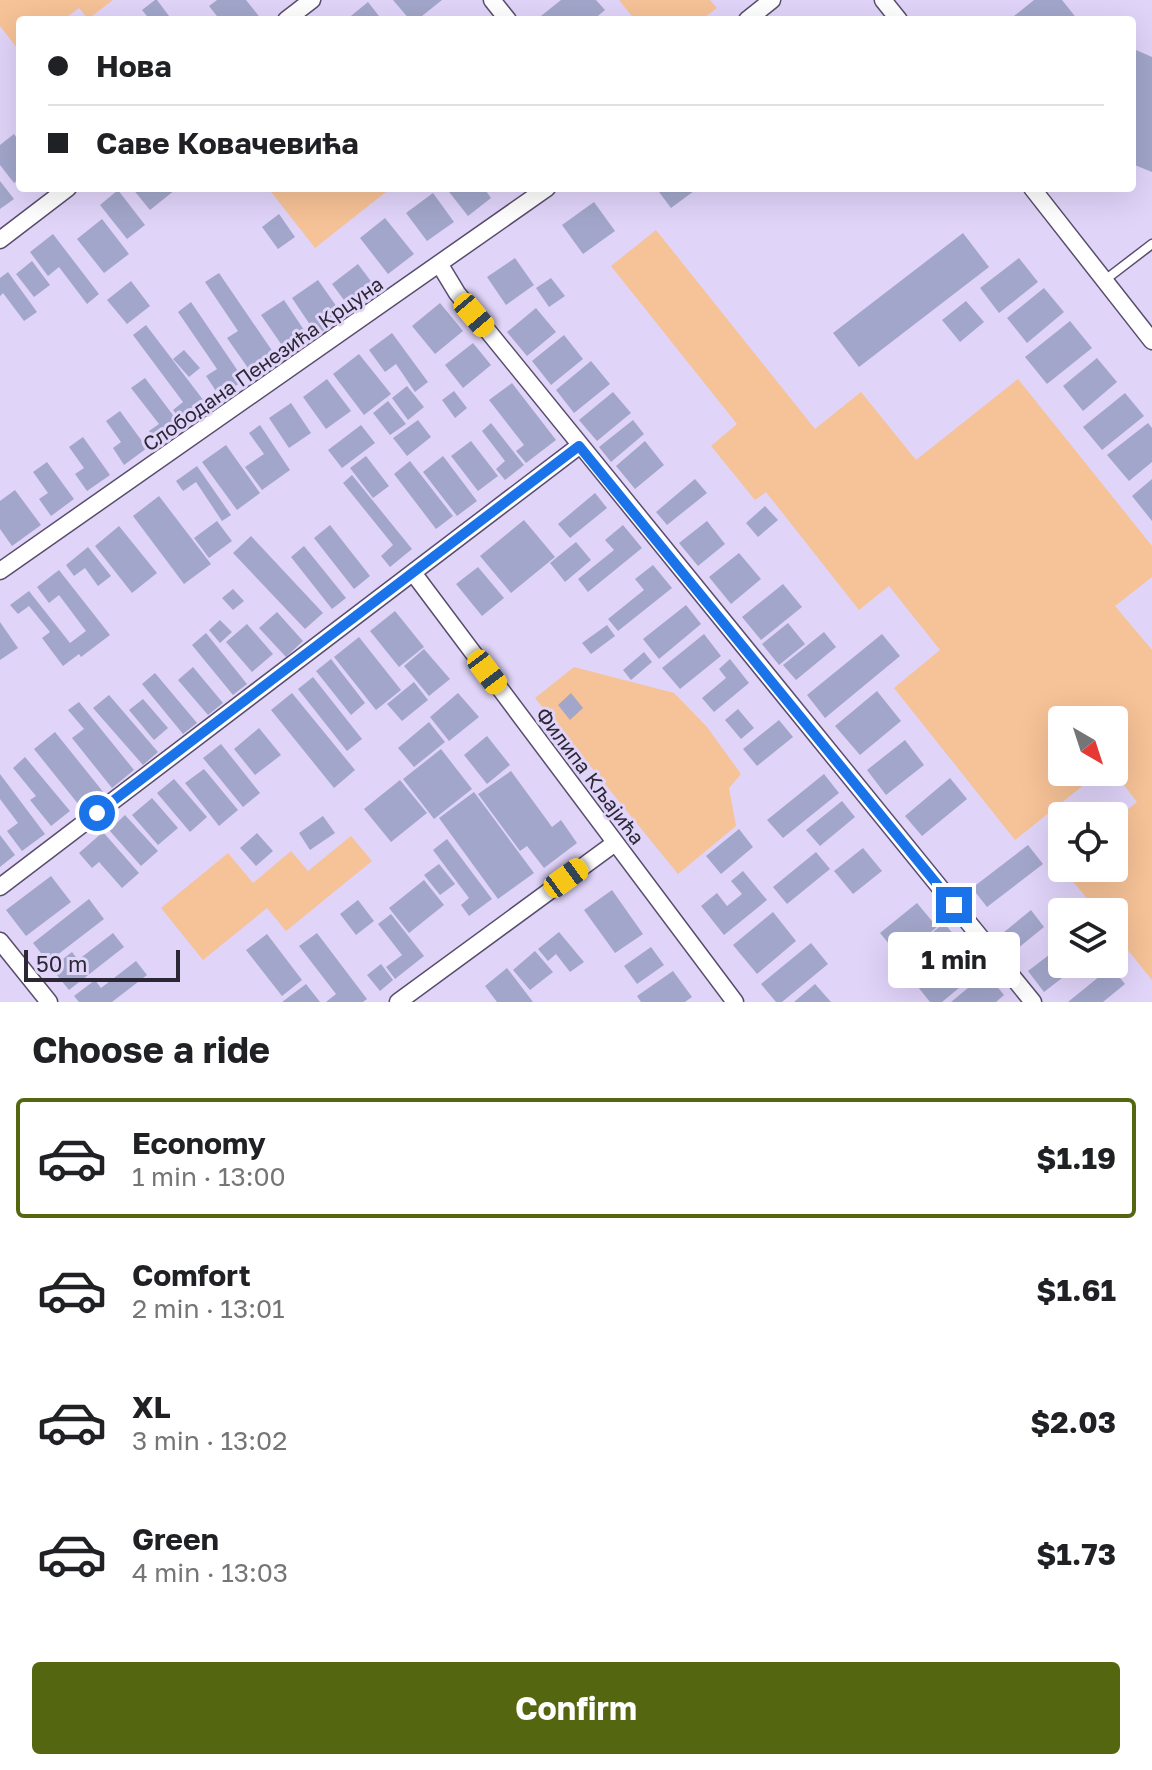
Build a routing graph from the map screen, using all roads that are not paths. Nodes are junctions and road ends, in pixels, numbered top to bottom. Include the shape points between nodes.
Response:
1 (312, 0) edge
2 (492, 0) edge
3 (772, 0) edge
4 (883, 0) edge
5 (291, 16) edge
6 (505, 16) edge
7 (752, 16) edge
8 (896, 16) edge
9 (63, 192) edge
10 (541, 192) edge
11 (1035, 192) edge
12 (0, 240) edge
13 (1152, 244) edge
14 (440, 265) junction
15 (1104, 280) junction
16 (1152, 341) edge
17 (579, 446) junction
18 (0, 571) edge
19 (414, 574) junction
20 (615, 843) junction
21 (0, 887) edge
22 (0, 941) edge
23 (49, 1002) edge
24 (398, 1002) edge
25 (735, 1002) edge
26 (1033, 1002) edge

1 - 5 street
2 - 6 street
3 - 7 street
4 - 8 street
9 - 12 street
10 - 14 street, Слободана Пенезића Крцуна
11 - 15 street
13 - 15 lane
14 - 17 street
14 - 18 street, Слободана Пенезића Крцуна
15 - 16 street
17 - 19 street
17 - 26 street
19 - 20 street, Филипа Кљајића
19 - 21 street
20 - 24 street
20 - 25 street, Филипа Кљајића
22 - 23 street

